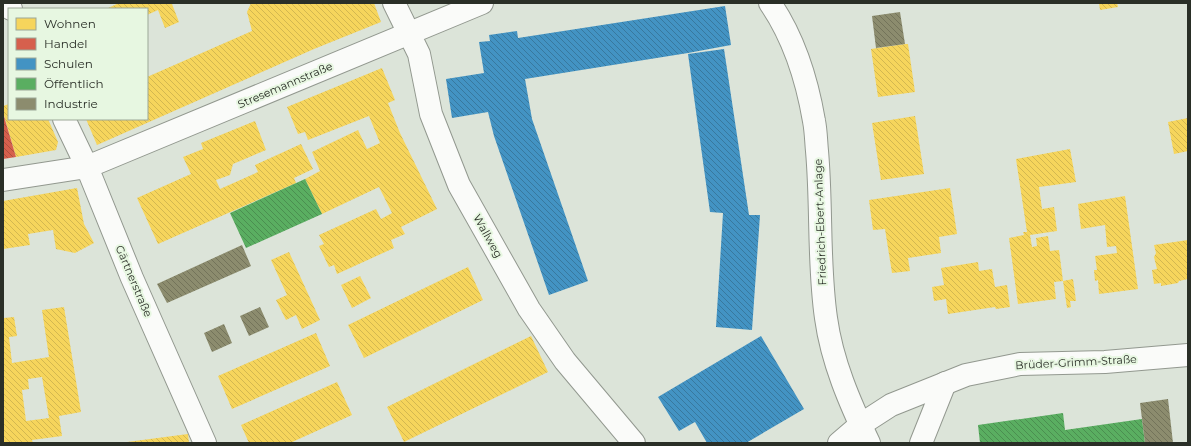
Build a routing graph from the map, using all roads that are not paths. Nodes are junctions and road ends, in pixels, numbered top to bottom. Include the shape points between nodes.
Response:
1 (394, 3) edge
2 (482, 3) edge
3 (770, 3) edge
4 (409, 34) junction
5 (64, 120) edge
6 (87, 167) junction
7 (3, 180) edge
8 (1188, 355) edge
9 (945, 383) junction
10 (864, 434) edge
11 (205, 443) edge
12 (634, 443) edge
13 (839, 443) edge
14 (921, 443) edge

1 - 4 street, Wallweg
2 - 4 street, Stresemannstraße
3 - 10 street, Friedrich-Ebert-Anlage via 786,29 799,60 815,122 822,283 826,318 837,367
4 - 6 street, Stresemannstraße
4 - 12 street, Wallweg via 419,54 431,114 459,185 529,309 565,361
5 - 6 street, Gärtnerstraße
6 - 7 street, Stresemannstraße
6 - 11 street, Gärtnerstraße via 138,292
8 - 9 street, Brüder-Grimm-Straße via 1105,362 1020,364 966,375
9 - 10 street, Brüder-Grimm-Straße via 891,405
9 - 14 street
10 - 13 street, Brüder-Grimm-Straße

